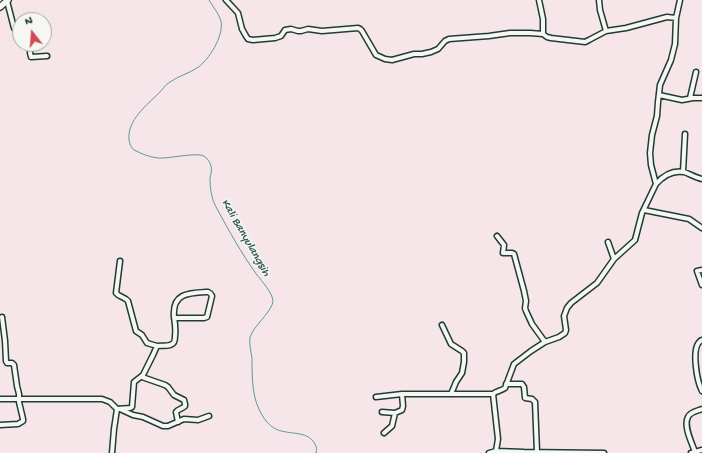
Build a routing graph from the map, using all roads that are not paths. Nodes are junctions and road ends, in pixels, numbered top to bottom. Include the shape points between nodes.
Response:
1 (8, 0) edge
2 (226, 0) edge
3 (539, 0) edge
4 (599, 0) edge
5 (680, 0) edge
6 (0, 6) edge
7 (676, 18) junction
8 (12, 19) edge
9 (606, 31) junction
10 (543, 34) junction
11 (30, 52) edge
12 (47, 56) dead end
13 (696, 72) dead end
14 (659, 95) junction
15 (690, 98) junction
16 (702, 98) edge
17 (685, 134) dead end
18 (683, 172) junction
19 (702, 179) edge
20 (656, 184) junction
21 (644, 210) junction
22 (702, 228) edge
23 (497, 236) dead end
24 (608, 242) dead end
25 (614, 259) junction
26 (120, 261) dead end
27 (702, 270) edge
28 (702, 285) edge
29 (2, 317) dead end
30 (174, 318) junction
31 (442, 325) dead end
32 (702, 340) edge
33 (545, 342) junction
34 (157, 346) junction
35 (142, 377) junction
36 (506, 384) junction
37 (702, 391) edge
38 (402, 394) junction
39 (451, 394) junction
40 (493, 394) junction
41 (376, 397) dead end
42 (0, 399) edge
43 (19, 399) junction
44 (118, 409) junction
45 (702, 409) edge
46 (382, 412) dead end
47 (395, 413) junction
48 (209, 416) dead end
49 (178, 422) junction
50 (0, 425) edge
51 (384, 433) dead end
52 (702, 450) edge
53 (496, 451) junction
54 (537, 452) junction
55 (693, 452) edge
56 (112, 453) edge
57 (489, 453) edge
58 (604, 453) edge

1 - 6 street
1 - 8 street
2 - 10 street via 238,13 242,29 248,39 275,38 281,36 285,30 291,29 322,31 358,28 376,55 392,60 431,52 438,49 444,41 453,38 530,32
3 - 10 street
4 - 9 street
5 - 7 street
7 - 9 street via 667,17
7 - 14 street via 675,44 660,84
9 - 10 street via 585,42 551,38
11 - 12 street via 31,57
13 - 15 street
14 - 15 street via 682,100
14 - 20 street via 650,154
15 - 16 street
17 - 18 street
18 - 19 street
18 - 20 street via 667,174
20 - 21 street
21 - 22 street via 689,219
21 - 25 street via 635,240
23 - 33 street via 504,245 503,253 514,254 524,291 526,311
24 - 25 street
25 - 33 street via 596,283 567,308 564,316 565,333
26 - 34 street via 116,293 127,300 136,331 147,343
27 - 28 street via 697,271
29 - 43 street via 6,361 14,365
30 - 30 street via 174,307 181,297 210,292 212,296 207,317
30 - 34 street via 174,342 172,345
31 - 39 street via 451,344 464,353 462,373
32 - 37 street via 697,344 696,363
33 - 36 street via 514,364
34 - 35 street
35 - 44 street via 134,383 132,407
35 - 49 street via 165,385 174,395 184,400 185,406 176,412
36 - 40 street via 505,388
36 - 54 street via 522,384 525,398 535,402
38 - 39 street
38 - 41 street
38 - 47 street via 403,409
39 - 40 street
40 - 53 street via 498,439
42 - 43 street
43 - 44 street via 102,399
43 - 50 street via 23,421 18,424
44 - 49 street via 163,426
44 - 56 street
45 - 55 street via 691,413 687,420
46 - 47 street
47 - 51 street via 392,426
48 - 49 street
52 - 55 street
53 - 54 street
53 - 57 street
54 - 58 street

